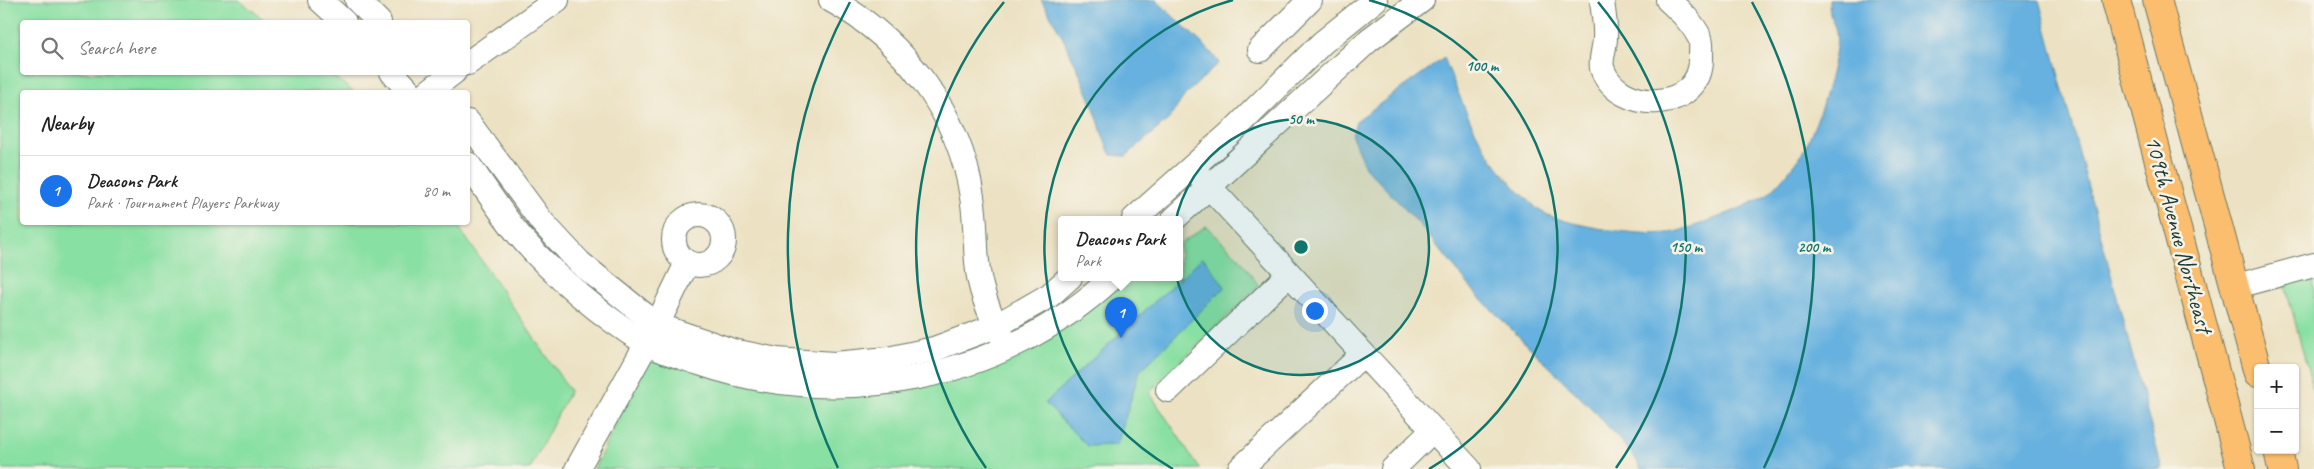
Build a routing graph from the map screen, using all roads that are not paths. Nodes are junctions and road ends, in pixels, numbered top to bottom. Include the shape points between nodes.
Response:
1 (320, 0) edge
2 (357, 0) edge
3 (557, 0) edge
4 (831, 0) edge
5 (1310, 0) edge
6 (1375, 0) edge
7 (1422, 0) edge
8 (1602, 0) edge
9 (1668, 0) edge
10 (2116, 0) edge
11 (2157, 0) edge
12 (342, 20) edge
13 (377, 20) edge
14 (1393, 22) junction
15 (1260, 50) dead end
16 (470, 62) edge
17 (395, 75) edge
18 (408, 90) edge
19 (470, 125) edge
20 (470, 167) edge
21 (1192, 168) junction
22 (1209, 187) junction
23 (1137, 216) edge
24 (1177, 216) edge
25 (688, 263) dead end
26 (2314, 265) edge
27 (1289, 274) junction
28 (1066, 281) edge
29 (1108, 281) edge
30 (2233, 287) junction
31 (996, 326) junction
32 (652, 334) junction
33 (1009, 348) junction
34 (1362, 354) junction
35 (2255, 364) edge
36 (1168, 390) dead end
37 (1433, 430) junction
38 (2279, 454) edge
39 (577, 469) edge
40 (1240, 469) edge
41 (1393, 469) edge
42 (1469, 469) edge
43 (2241, 469) edge
44 (2282, 469) edge

1 - 12 street
2 - 13 street
3 - 16 street
4 - 31 street via 872,26 895,46 920,75 948,121 968,172 980,285
5 - 15 street
6 - 14 street
6 - 21 street via 1322,44
7 - 14 street
8 - 9 street via 1605,36 1602,66 1609,81 1619,93 1639,99 1668,101 1690,91 1702,68 1701,39 1687,18
10 - 43 main road, 109th Avenue Northeast
11 - 30 main road, 109th Avenue Northeast
14 - 22 street via 1369,40
17 - 18 street
19 - 32 street via 542,222
20 - 32 street via 519,235 559,278
21 - 22 street
21 - 23 street
22 - 24 street
22 - 27 street
25 - 32 street
26 - 30 street
27 - 34 street
27 - 36 street
28 - 31 street via 1050,295
29 - 33 street via 1048,328
30 - 35 main road, 109th Avenue Northeast
31 - 32 street via 934,349 888,359 834,364 777,360
31 - 33 street
32 - 33 street via 728,373 778,383 836,386 894,382 942,372
32 - 39 street
34 - 37 street
34 - 40 street
37 - 41 street
37 - 42 street
38 - 44 main road

